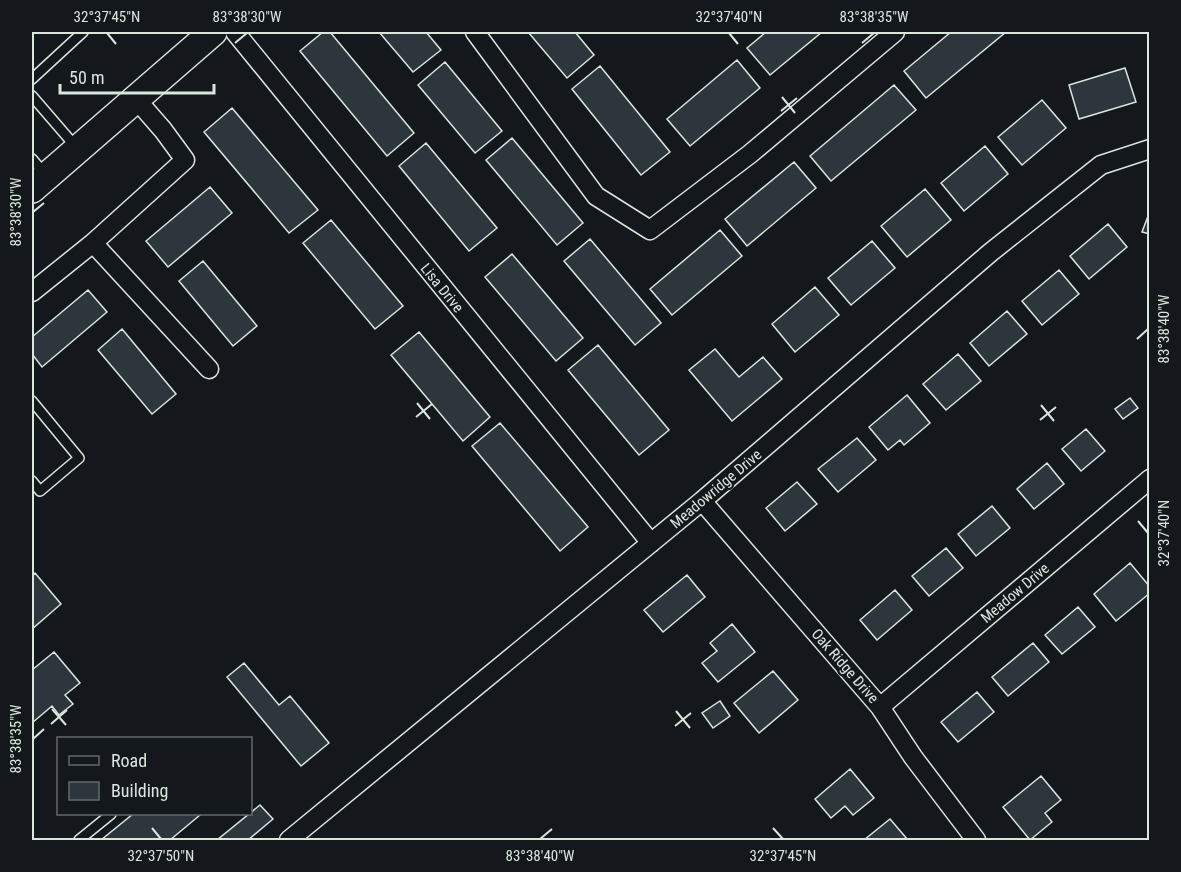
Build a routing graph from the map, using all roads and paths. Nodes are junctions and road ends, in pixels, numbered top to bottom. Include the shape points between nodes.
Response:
1 (83, 32) edge
2 (213, 32) edge
3 (235, 32) edge
4 (475, 32) edge
5 (895, 32) edge
6 (32, 79) edge
7 (32, 96) edge
8 (136, 99) junction
9 (78, 149) junction
10 (1149, 149) edge
11 (36, 175) edge
12 (93, 243) junction
13 (32, 292) edge
14 (209, 369) dead end
15 (32, 401) edge
16 (1149, 479) edge
17 (32, 481) edge
18 (702, 501) junction
19 (651, 543) junction
20 (879, 707) junction
21 (109, 815) edge
22 (79, 840) edge
23 (289, 840) edge
24 (976, 840) edge

1 - 6 lane
2 - 8 street
3 - 19 street, Lisa Drive
4 - 5 street via 596,196 650,230 750,154
7 - 9 lane
8 - 9 street
8 - 12 street via 185,160
9 - 11 street
10 - 18 street, Meadowridge Drive via 1101,165 991,252
12 - 13 street
12 - 14 street
15 - 17 lane via 79,458 40,491
16 - 20 street, Meadow Drive
18 - 19 street, Meadowridge Drive
18 - 20 street, Oak Ridge Drive
19 - 23 street, Meadowridge Drive
20 - 24 street, Oak Ridge Drive
21 - 22 lane

